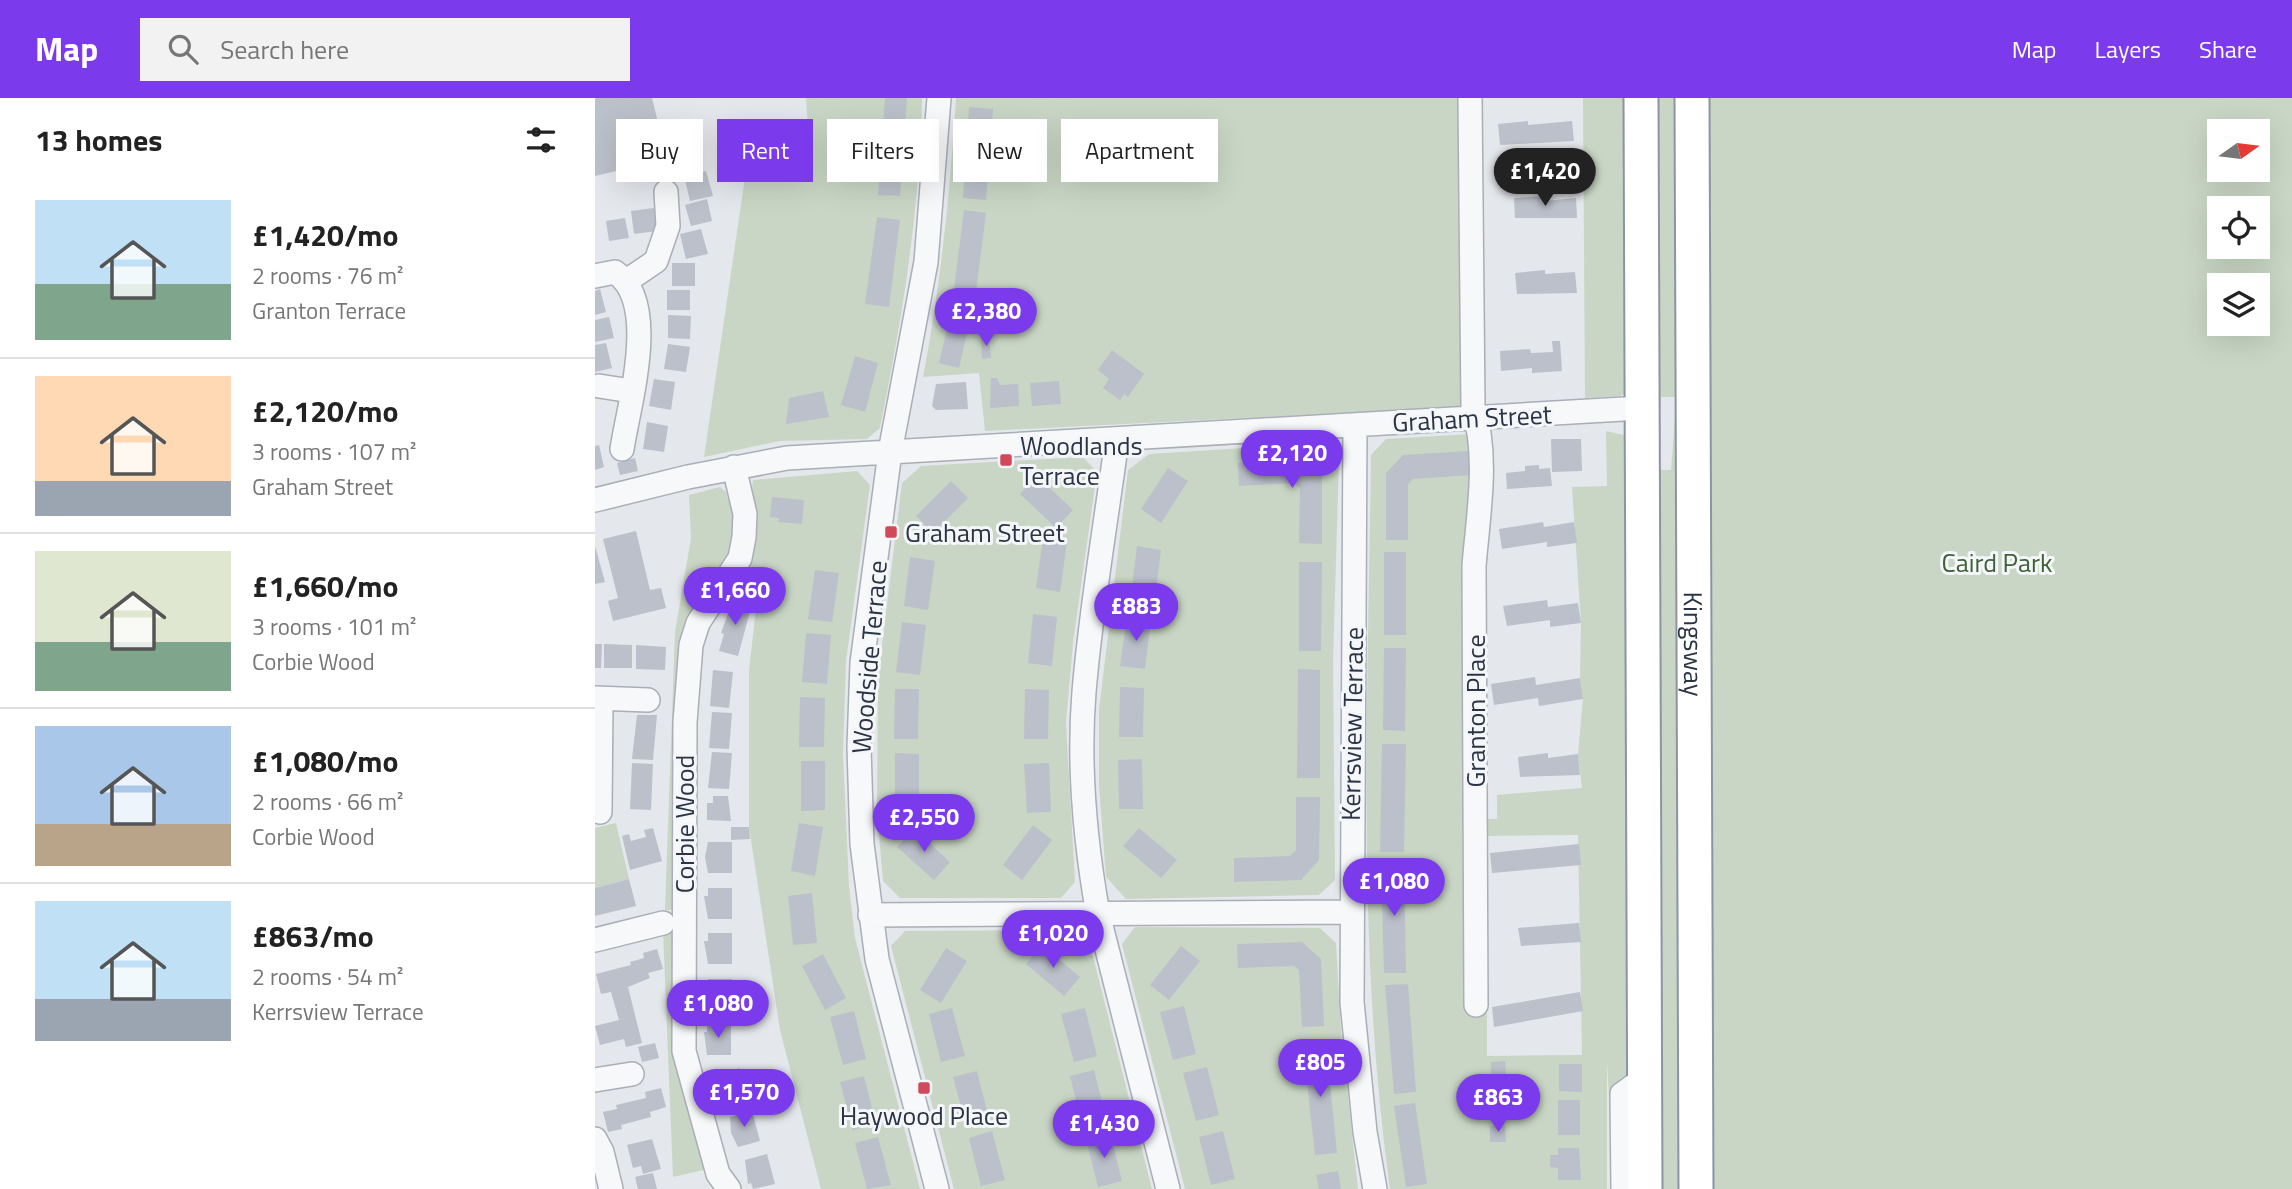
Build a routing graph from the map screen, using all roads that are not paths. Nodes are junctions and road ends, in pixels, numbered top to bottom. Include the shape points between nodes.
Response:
1 (939, 98) edge
2 (1470, 98) edge
3 (1641, 98) edge
4 (1692, 98) edge
5 (666, 192) dead end
6 (595, 276) edge
7 (628, 280) junction
8 (599, 387) dead end
9 (631, 391) junction
10 (1641, 408) junction
11 (1476, 417) junction
12 (1355, 425) junction
13 (1117, 439) junction
14 (622, 449) dead end
15 (890, 452) junction
16 (734, 467) junction
17 (595, 500) edge
18 (598, 699) edge
19 (648, 699) dead end
20 (600, 812) dead end
21 (1350, 912) junction
22 (1098, 914) junction
23 (870, 915) junction
24 (663, 923) dead end
25 (595, 940) edge
26 (1476, 1005) dead end
27 (632, 1074) dead end
28 (1644, 1078) junction
29 (595, 1080) edge
30 (595, 1139) edge
31 (611, 1189) edge
32 (729, 1189) edge
33 (937, 1189) edge
34 (1168, 1189) edge
35 (1375, 1189) edge
36 (1623, 1189) edge
37 (1645, 1189) edge
38 (1696, 1189) edge

1 - 15 street, Woodside Terrace via 926,262
2 - 11 street, Granton Place via 1472,407
3 - 10 highway, Kingsway
4 - 38 highway, Kingsway
5 - 7 street via 668,226 656,261
6 - 7 street via 615,272
7 - 9 street via 641,337
8 - 9 street
9 - 14 street
10 - 11 street, Graham Street
10 - 28 highway, Kingsway
11 - 12 street, Graham Street
11 - 26 street, Granton Place via 1480,502 1474,566
12 - 13 street, Graham Street
12 - 21 street, Kerrsview Terrace
13 - 15 street, Graham Street
13 - 22 street via 1084,692 1083,785
15 - 16 street, Graham Street via 787,458
15 - 23 street, Woodside Terrace via 862,663 859,761
16 - 17 street, Graham Street
16 - 32 street, Corbie Wood via 744,514 740,558 698,623 691,646 685,722 684,1051 718,1174
18 - 19 street
18 - 20 street
21 - 22 street
21 - 35 street, Kerrsview Terrace via 1352,1002
22 - 23 street
22 - 34 street
23 - 33 street, Woodside Terrace via 877,959
24 - 25 street
27 - 29 street
28 - 36 street via 1622,1094
28 - 37 highway, Kingsway
30 - 31 street

